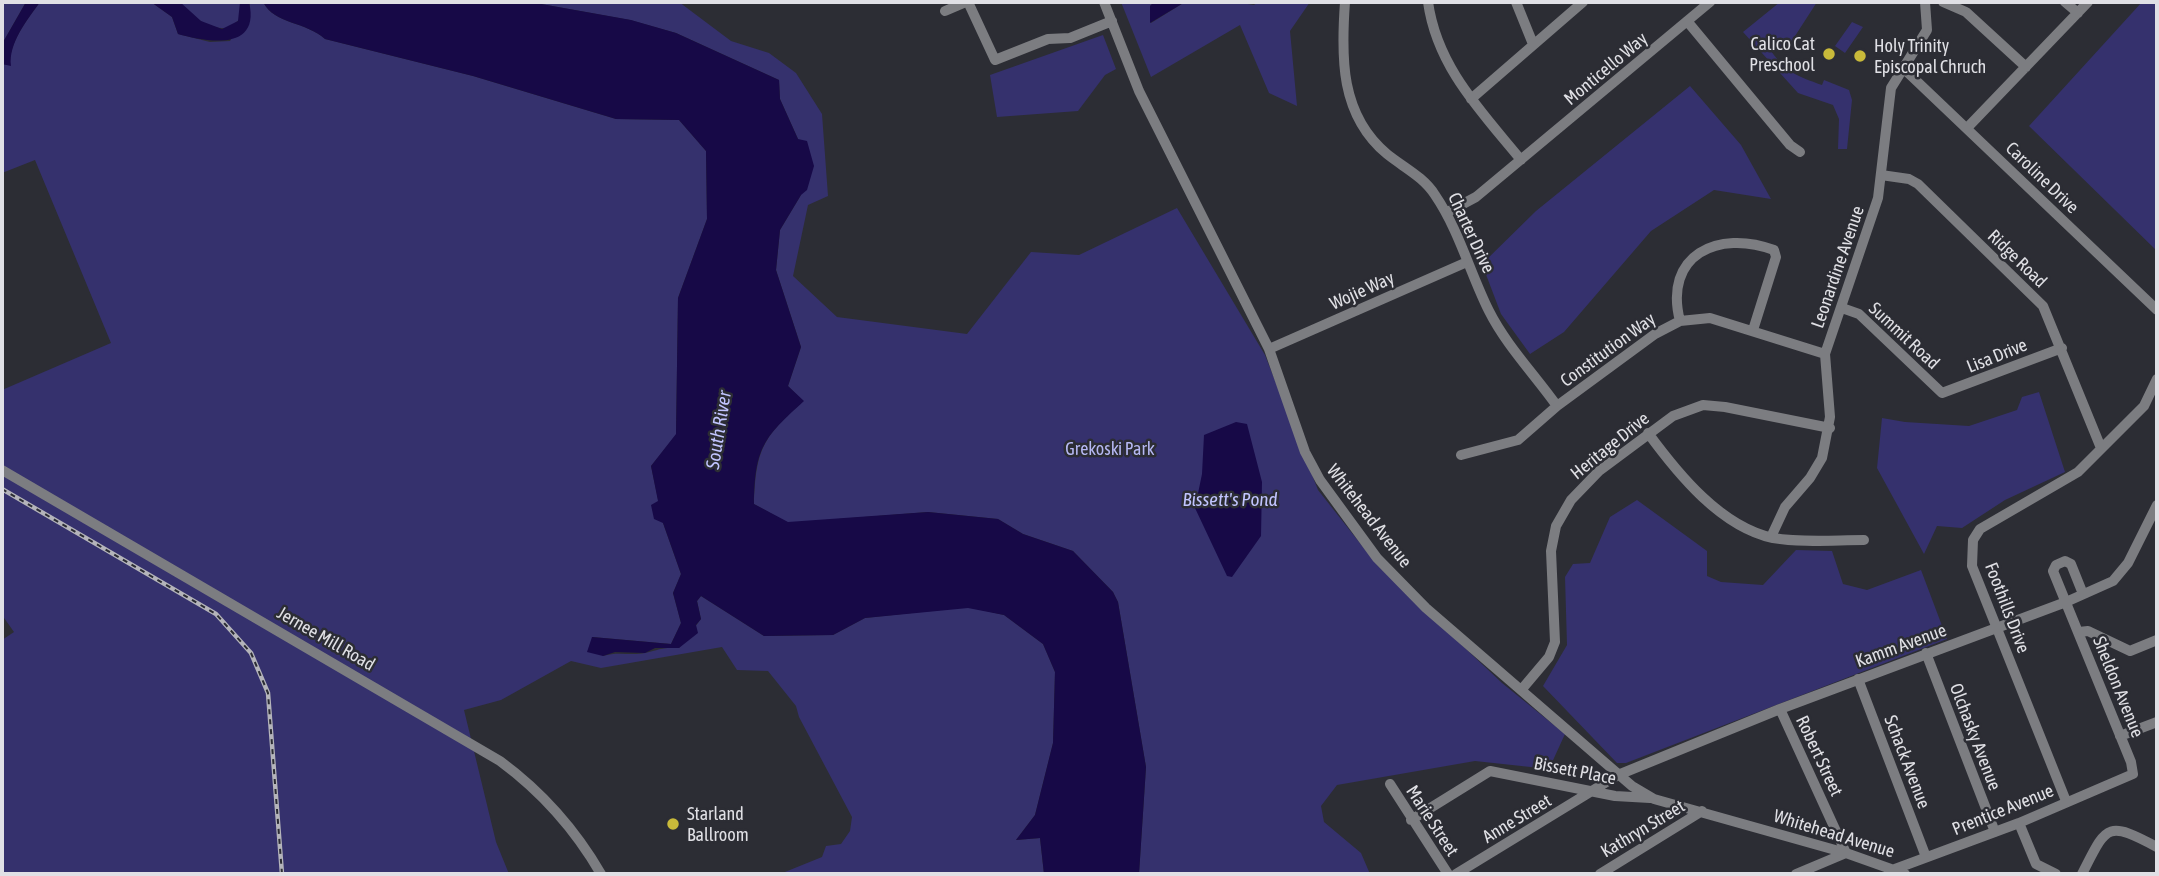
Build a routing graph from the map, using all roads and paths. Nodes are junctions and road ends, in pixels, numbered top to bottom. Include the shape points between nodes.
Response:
1 (967, 2) edge
2 (1104, 2) edge
3 (1345, 2) edge
4 (1428, 2) edge
5 (1516, 2) edge
6 (1583, 2) edge
7 (1710, 2) edge
8 (1942, 2) edge
9 (2065, 2) edge
10 (2088, 2) edge
11 (1925, 3) edge
12 (945, 11) dead end
13 (2078, 13) junction
14 (1112, 21) junction
15 (1687, 21) junction
16 (1533, 44) junction
17 (2026, 67) junction
18 (1904, 69) junction
19 (1471, 99) junction
20 (1967, 128) junction
21 (1800, 152) dead end
22 (1521, 160) junction
23 (1881, 175) junction
24 (1446, 214) junction
25 (1468, 262) junction
26 (1842, 308) junction
27 (2157, 310) edge
28 (1680, 321) junction
29 (1752, 330) junction
30 (2062, 348) junction
31 (1269, 349) junction
32 (1825, 354) junction
33 (2157, 379) edge
34 (1942, 393) joint
35 (1558, 406) junction
36 (1830, 428) junction
37 (1648, 433) junction
38 (2101, 448) junction
39 (1461, 455) dead end
40 (2, 470) edge
41 (2157, 505) edge
42 (1772, 537) junction
43 (1864, 540) dead end
44 (2083, 594) junction
45 (2066, 602) junction
46 (1998, 627) junction
47 (2079, 632) junction
48 (2157, 640) edge
49 (1926, 653) junction
50 (1858, 679) junction
51 (1522, 690) junction
52 (1780, 709) junction
53 (2157, 722) edge
54 (2120, 736) junction
55 (1618, 775) junction
56 (2123, 779) joint
57 (1390, 784) dead end
58 (1595, 791) junction
59 (1654, 799) junction
60 (2066, 801) junction
61 (1702, 811) junction
62 (1411, 820) junction
63 (2019, 822) junction
64 (1995, 832) junction
65 (2157, 847) edge
66 (1846, 853) junction
67 (1926, 857) junction
68 (1895, 869) junction
69 (601, 874) edge
70 (1448, 874) edge
71 (1456, 874) edge
72 (1600, 874) edge
73 (1796, 874) edge
74 (1905, 874) edge
75 (2056, 874) edge
76 (2082, 874) edge

1 - 12 street
1 - 14 street via 995,60
2 - 14 street, Whitehead Avenue
3 - 24 street, Charter Drive via 1341,57 1356,114 1385,152 1434,193
4 - 19 street via 1446,62
5 - 16 street
6 - 16 street
7 - 15 street, Monticello Way
8 - 11 street
8 - 17 street via 1966,12
9 - 13 street
10 - 13 street
11 - 18 street, Leonardine Avenue via 1927,30
13 - 17 street
14 - 31 street, Whitehead Avenue via 1139,91
15 - 21 street
15 - 22 street, Monticello Way
16 - 19 street
17 - 20 street
18 - 20 street, Caroline Drive
18 - 23 street, Leonardine Avenue via 1890,93
19 - 22 street
20 - 27 street, Caroline Drive
22 - 24 street, Monticello Way via 1468,204
23 - 26 street, Leonardine Avenue via 1874,215
23 - 30 street, Ridge Road via 1909,179 1928,192 2043,306
24 - 25 street, Charter Drive
25 - 31 street, Wojie Way
25 - 35 street, Charter Drive via 1490,313
26 - 32 street, Leonardine Avenue
26 - 34 street, Summit Road via 1859,314
28 - 29 street, Constitution Way via 1710,318
28 - 29 street via 1676,284 1686,266 1710,246 1743,242 1774,250 1776,257
28 - 35 street, Constitution Way via 1655,334
29 - 32 street, Constitution Way
30 - 34 street, Lisa Drive
30 - 38 street, Ridge Road
31 - 51 street, Whitehead Avenue via 1311,466 1377,558 1426,608
32 - 36 street, Leonardine Avenue
33 - 38 street, Foothills Drive via 2144,406
35 - 39 street, Constitution Way via 1518,440
36 - 37 street, Heritage Drive via 1703,405 1673,416
36 - 42 street, Leonardine Avenue via 1822,458 1786,507
37 - 42 street via 1704,499 1754,531
37 - 51 street, Heritage Drive via 1599,471 1571,500 1556,526 1551,551 1555,642 1549,657
38 - 46 street, Foothills Drive via 2078,472 1990,522 1973,540 1972,566
40 - 69 street, Jernee Mill Road via 500,761 566,821
41 - 44 street, Kamm Avenue via 2120,575
42 - 43 street
44 - 45 street, Kamm Avenue
44 - 45 street, Sheldon Avenue via 2071,564 2061,562 2053,571
45 - 46 street, Kamm Avenue
45 - 47 street, Sheldon Avenue
46 - 49 street, Kamm Avenue
46 - 60 street, Foothills Drive
47 - 48 street via 2088,631 2130,651
47 - 54 street, Sheldon Avenue
49 - 50 street, Kamm Avenue
49 - 64 street, Olchasky Avenue
50 - 52 street, Kamm Avenue
50 - 67 street, Schack Avenue
51 - 55 street, Whitehead Avenue
52 - 55 street, Kamm Avenue
52 - 66 street, Robert Street
53 - 54 street
54 - 56 street, Sheldon Avenue via 2134,771
55 - 58 street, Anne Street
55 - 59 street, Whitehead Avenue
56 - 60 street, Prentice Avenue
57 - 62 street, Marie Street
58 - 59 street, Bissett Place
58 - 62 street, Bissett Place via 1490,771
58 - 71 street, Anne Street
59 - 61 street, Whitehead Avenue
60 - 63 street, Prentice Avenue
61 - 66 street, Whitehead Avenue
61 - 72 street, Kathryn Street
62 - 70 street, Marie Street
63 - 64 street, Prentice Avenue
63 - 75 street via 2036,864
64 - 67 street, Prentice Avenue
65 - 76 street via 2124,829 2109,831
66 - 68 street, Whitehead Avenue
66 - 73 street
67 - 68 street, Prentice Avenue
68 - 74 street, Whitehead Avenue

